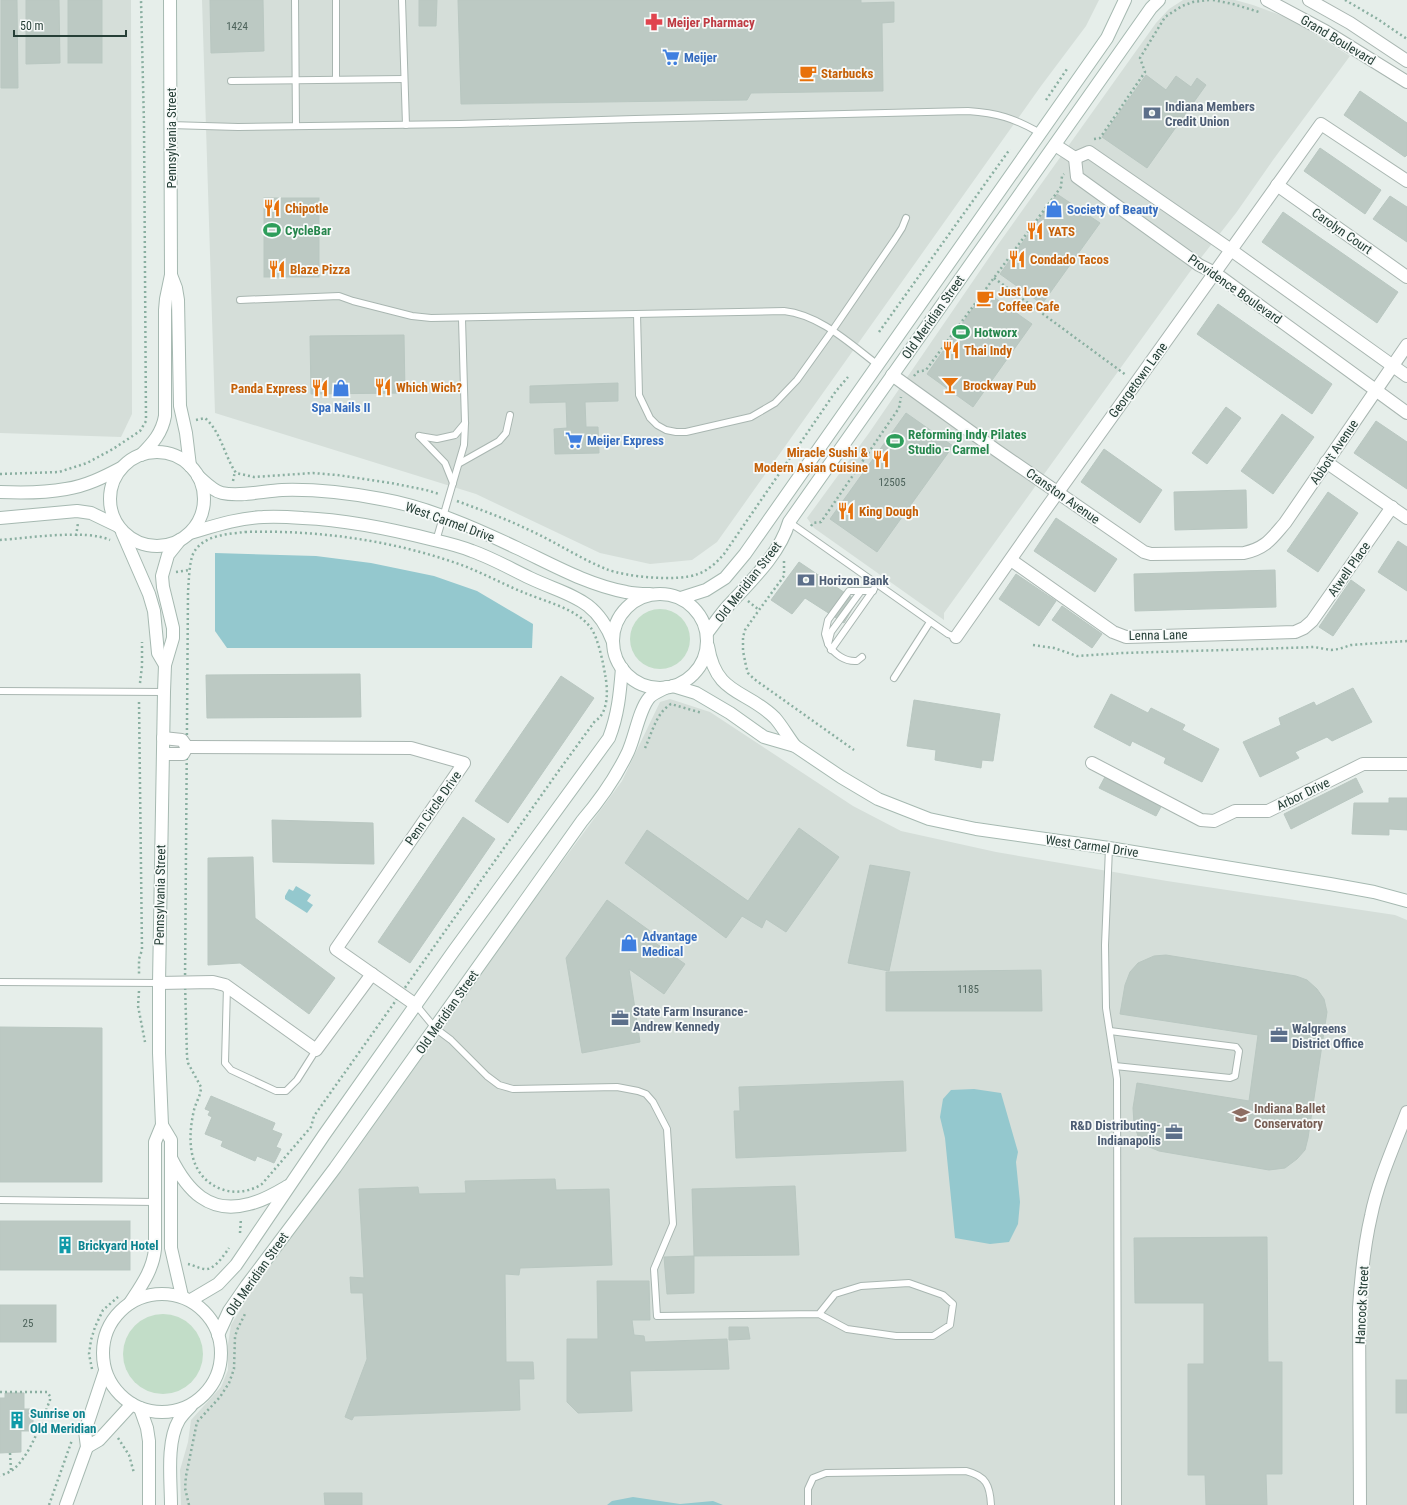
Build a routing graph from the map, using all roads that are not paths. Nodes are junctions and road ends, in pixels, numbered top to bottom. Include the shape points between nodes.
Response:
1 (170, 0) edge
2 (295, 0) edge
3 (336, 0) edge
4 (402, 0) edge
5 (1126, 0) edge
6 (1159, 0) edge
7 (1267, 0) edge
8 (1309, 0) edge
9 (1407, 61) edge
10 (336, 79) junction
11 (404, 79) junction
12 (296, 80) junction
13 (231, 81) dead end
14 (1407, 82) edge
15 (170, 125) junction
16 (406, 125) junction
17 (296, 126) junction
18 (1040, 133) junction
19 (1055, 144) junction
20 (1075, 158) junction
21 (1407, 181) edge
22 (1276, 185) junction
23 (906, 218) dead end
24 (1231, 250) junction
25 (1215, 273) junction
26 (171, 276) junction
27 (1407, 277) edge
28 (240, 300) dead end
29 (637, 314) junction
30 (462, 318) junction
31 (832, 331) junction
32 (1407, 345) edge
33 (878, 365) junction
34 (1393, 365) junction
35 (892, 375) junction
36 (1407, 376) edge
37 (1375, 390) junction
38 (1407, 413) edge
39 (510, 415) dead end
40 (465, 423) junction
41 (141, 455) junction
42 (1326, 462) junction
43 (460, 463) junction
44 (190, 466) junction
45 (122, 467) junction
46 (198, 476) junction
47 (454, 483) junction
48 (0, 492) edge
49 (1058, 492) junction
50 (1392, 508) junction
51 (443, 517) junction
52 (0, 518) edge
53 (1407, 518) edge
54 (789, 522) junction
55 (120, 528) junction
56 (185, 537) junction
57 (436, 541) junction
58 (1254, 551) joint
59 (1011, 560) junction
60 (878, 584) junction
61 (861, 591) junction
62 (873, 591) junction
63 (650, 594) junction
64 (681, 598) junction
65 (930, 622) junction
66 (1304, 628) joint
67 (956, 637) joint
68 (708, 639) junction
69 (613, 642) junction
70 (828, 644) junction
71 (831, 650) junction
72 (862, 657) dead end
73 (165, 665) junction
74 (622, 668) junction
75 (894, 678) dead end
76 (670, 687) junction
77 (0, 691) edge
78 (164, 692) junction
79 (163, 738) junction
80 (795, 746) junction
81 (187, 747) junction
82 (163, 754) junction
83 (1092, 763) dead end
84 (1407, 764) edge
85 (1109, 848) junction
86 (1407, 901) edge
87 (372, 974) junction
88 (0, 982) edge
89 (159, 983) junction
90 (227, 986) junction
91 (416, 1005) junction
92 (436, 1028) junction
93 (1110, 1031) junction
94 (316, 1050) junction
95 (1115, 1066) junction
96 (1407, 1112) edge
97 (162, 1125) junction
98 (170, 1154) junction
99 (290, 1186) junction
100 (0, 1200) edge
101 (155, 1202) junction
102 (187, 1298) junction
103 (130, 1303) junction
104 (819, 1314) junction
105 (218, 1335) junction
106 (106, 1371) junction
107 (194, 1403) junction
108 (136, 1406) junction
109 (87, 1446) junction
110 (66, 1505) edge
111 (149, 1505) edge
112 (171, 1505) edge
113 (808, 1505) edge
114 (990, 1505) edge
115 (1118, 1505) edge
116 (1360, 1505) edge

1 - 15 street, Pennsylvania Street
2 - 12 lane
3 - 10 lane
4 - 11 lane
5 - 18 street, Old Meridian Street via 1107,38
6 - 19 street, Old Meridian Street via 1150,8
7 - 14 street, Grand Boulevard via 1325,31
8 - 9 street, Grand Boulevard via 1350,23
10 - 11 lane
10 - 12 lane
11 - 16 lane
12 - 13 lane
12 - 17 lane
15 - 17 lane
15 - 26 street, Pennsylvania Street
16 - 17 lane
16 - 18 lane via 968,111 1005,116
18 - 33 street, Old Meridian Street
19 - 20 street
19 - 35 street, Old Meridian Street
20 - 24 street via 1089,152
20 - 25 street, Providence Boulevard via 1077,177
21 - 22 street, Georgetown Lane via 1321,124
22 - 24 street, Georgetown Lane
22 - 27 street, Carolyn Court
23 - 31 lane via 895,239
24 - 25 street, Georgetown Lane
24 - 34 street
25 - 37 street, Providence Boulevard
25 - 49 street, Georgetown Lane
26 - 41 street, Pennsylvania Street via 165,310 164,423 155,441
26 - 44 street, Pennsylvania Street via 178,300 180,406
28 - 30 lane via 339,296 420,318
29 - 30 lane
29 - 31 lane via 784,311 807,316
29 - 31 lane via 639,395 650,418 666,430 676,432 694,431 751,417 763,411 784,394
30 - 40 lane
31 - 33 lane
32 - 34 street, Abbott Avenue
33 - 64 street, Old Meridian Street via 730,574 706,590
34 - 36 street
34 - 37 street, Abbott Avenue
35 - 49 street, Cranston Avenue
35 - 54 street, Old Meridian Street
37 - 38 street, Providence Boulevard
37 - 42 street, Abbott Avenue
39 - 43 lane via 506,433 499,441
40 - 43 lane
40 - 47 lane via 455,435 437,438 419,436 445,463
41 - 44 street via 158,452 170,454
41 - 45 street
42 - 50 street
42 - 58 street, Abbott Avenue via 1285,523 1267,544
43 - 47 lane
44 - 46 street
45 - 48 street via 99,479 67,489
45 - 55 street via 110,493 111,510
46 - 51 street, West Carmel Drive via 220,493 235,495 282,490 338,493 383,499
46 - 56 street via 203,487 204,506 197,524
47 - 51 lane
49 - 58 street, Cranston Avenue via 1144,552 1214,554
49 - 59 street, Georgetown Lane
50 - 53 street
50 - 66 street, Atwell Place
51 - 57 lane
51 - 63 street, West Carmel Drive via 602,586
52 - 55 street via 78,511 91,514
54 - 60 lane
54 - 68 street, Old Meridian Street via 785,534 764,565 727,607
55 - 56 street via 135,541 152,546 169,545
55 - 73 street, Pennsylvania Street via 149,594 154,611 158,653
56 - 57 street, West Carmel Drive via 232,521 264,516 341,520 396,530
56 - 73 street, Pennsylvania Street via 168,555 162,576 174,638
57 - 69 street, West Carmel Drive via 451,543 472,551 584,602 602,621
59 - 66 street, Lenna Lane via 1113,632 1126,637 1295,632
59 - 67 street, Georgetown Lane
60 - 62 lane
60 - 65 lane
61 - 62 lane
61 - 70 lane via 831,632
61 - 70 lane via 849,591 828,620 825,634
62 - 71 lane
63 - 64 street via 666,594
63 - 69 street via 626,608 616,624
64 - 68 street via 698,612 706,626
65 - 67 lane
65 - 75 lane
68 - 76 street via 702,663 697,671 682,683
68 - 80 street, West Carmel Drive via 710,657 725,684 775,718
69 - 74 street
70 - 71 lane
71 - 72 lane via 847,661 857,661
73 - 78 street, Pennsylvania Street
74 - 76 street via 637,682 647,686
74 - 91 street, Old Meridian Street via 619,707 609,738
76 - 80 street, West Carmel Drive via 696,693 764,737
76 - 92 street, Old Meridian Street via 649,698 627,753 599,801 582,821
77 - 78 lane
78 - 79 street, Pennsylvania Street
79 - 81 street, Penn Circle Drive via 182,740
79 - 82 street, Pennsylvania Street
80 - 85 street, West Carmel Drive via 878,799 929,819 976,829
81 - 82 street, Penn Circle Drive via 183,754
81 - 87 street, Penn Circle Drive via 411,748 464,763 336,949
82 - 89 street, Pennsylvania Street
83 - 84 street, Arbor Drive via 1201,820 1214,821 1235,812 1268,812 1363,764
85 - 86 street, West Carmel Drive via 1330,884
85 - 93 lane via 1105,945 1106,1008
87 - 91 street, Penn Circle Drive
87 - 94 street
88 - 89 lane
89 - 90 street via 214,982
89 - 97 street, Pennsylvania Street
90 - 94 street
90 - 94 lane via 225,1063 231,1070 276,1091 286,1091 297,1080
91 - 92 lane
91 - 99 street, Old Meridian Street
92 - 104 lane via 499,1085 513,1088 617,1087 638,1090 653,1102 667,1129 673,1224 654,1269 657,1316
92 - 105 street, Old Meridian Street via 247,1285 229,1311
93 - 95 lane
93 - 95 lane via 1236,1047 1239,1051 1235,1076 1230,1078
95 - 115 lane
96 - 116 street, Hancock Street via 1386,1166 1371,1216 1361,1278
97 - 98 street, Pennsylvania Street via 171,1140
97 - 101 street, Pennsylvania Street via 155,1142
98 - 99 street via 180,1175 194,1192 207,1201 220,1205 247,1205
98 - 102 street, Pennsylvania Street via 171,1248
99 - 102 street, Old Meridian Street via 225,1278 210,1289
100 - 101 lane
101 - 103 street, Pennsylvania Street via 154,1258 148,1276
102 - 103 street via 155,1294
102 - 105 street via 206,1312
103 - 106 street via 115,1316 106,1333 103,1352
104 - 104 lane via 847,1329 896,1336 933,1336 950,1324 953,1304 943,1295 909,1284 860,1286 835,1294
105 - 107 street via 221,1359 219,1370 207,1391
106 - 108 street via 118,1392
106 - 109 street via 85,1431
107 - 108 street via 168,1412
107 - 112 street via 179,1420 174,1437 171,1459
108 - 109 street via 99,1440
108 - 111 street via 147,1428 149,1440
109 - 110 street
113 - 114 lane via 808,1489 813,1478 826,1473 966,1471 982,1477 990,1497

